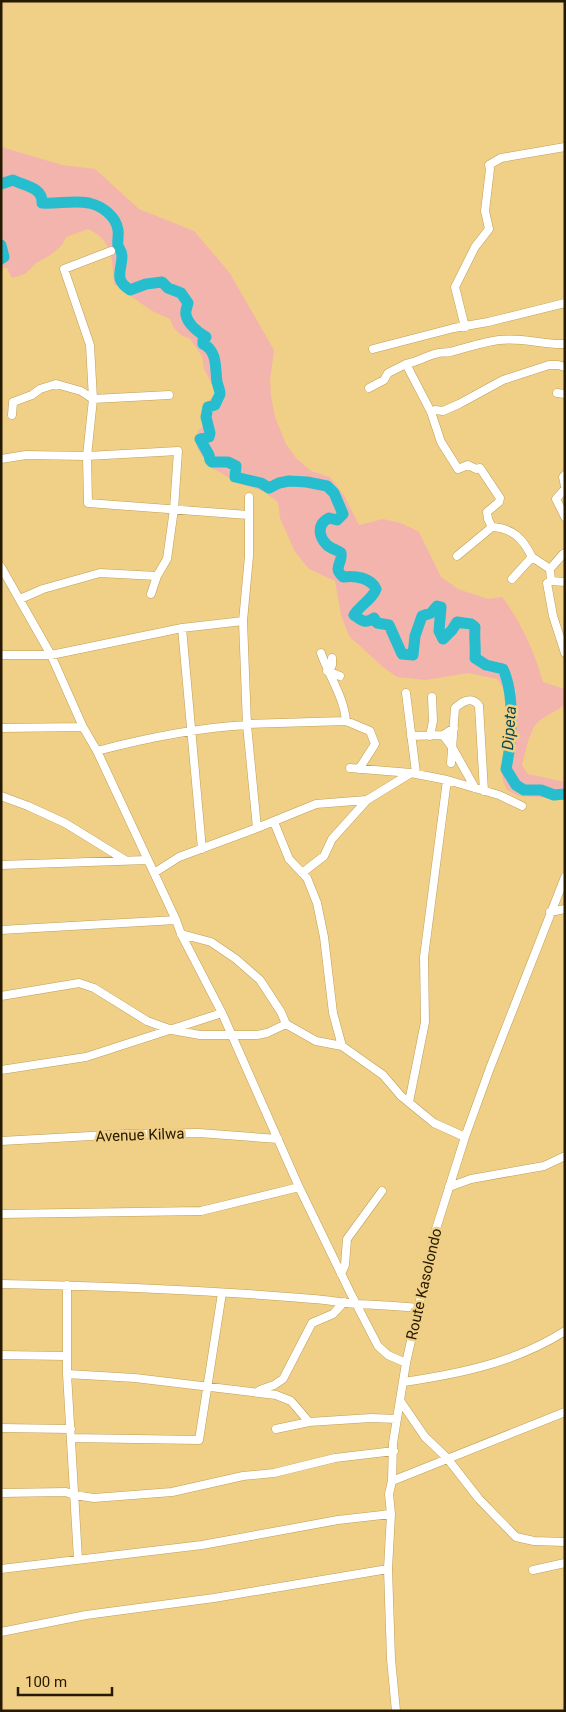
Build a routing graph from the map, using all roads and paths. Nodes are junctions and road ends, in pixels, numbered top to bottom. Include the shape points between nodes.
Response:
1 (565, 147) edge
2 (111, 251) dead end
3 (565, 303) edge
4 (466, 327) junction
5 (565, 344) edge
6 (373, 349) dead end
7 (406, 364) junction
8 (565, 366) edge
9 (368, 388) dead end
10 (169, 395) dead end
11 (93, 399) junction
12 (431, 412) junction
13 (12, 415) dead end
14 (87, 456) junction
15 (1, 459) edge
16 (565, 475) edge
17 (565, 487) edge
18 (249, 497) dead end
19 (174, 509) junction
20 (248, 515) junction
21 (565, 516) edge
22 (492, 528) junction
23 (564, 553) edge
24 (457, 556) dead end
25 (532, 557) junction
26 (1, 567) edge
27 (550, 568) junction
28 (157, 576) junction
29 (512, 579) dead end
30 (551, 581) junction
31 (565, 582) edge
32 (151, 594) dead end
33 (20, 599) junction
34 (243, 621) junction
35 (182, 628) junction
36 (561, 630) edge
37 (321, 653) dead end
38 (565, 653) edge
39 (1, 655) edge
40 (51, 655) junction
41 (332, 658) dead end
42 (328, 672) junction
43 (340, 676) dead end
44 (406, 693) dead end
45 (432, 697) dead end
46 (346, 721) junction
47 (248, 725) junction
48 (83, 727) junction
49 (1, 728) edge
50 (454, 728) junction
51 (191, 731) junction
52 (443, 735) junction
53 (411, 736) junction
54 (430, 736) junction
55 (452, 747) junction
56 (97, 751) junction
57 (451, 763) dead end
58 (413, 773) junction
59 (447, 780) junction
60 (475, 788) junction
61 (484, 791) junction
62 (1, 796) edge
63 (367, 800) junction
64 (522, 806) dead end
65 (274, 822) junction
66 (257, 828) junction
67 (202, 849) junction
68 (125, 860) junction
69 (147, 860) junction
70 (1, 865) edge
71 (154, 873) junction
72 (302, 873) junction
73 (565, 877) edge
74 (565, 909) edge
75 (550, 912) junction
76 (176, 920) junction
77 (1, 930) edge
78 (181, 934) junction
79 (1, 996) edge
80 (222, 1013) junction
81 (286, 1024) junction
82 (172, 1030) junction
83 (232, 1035) junction
84 (342, 1046) junction
85 (1, 1070) edge
86 (410, 1102) junction
87 (465, 1137) junction
88 (278, 1139) junction
89 (1, 1141) edge
90 (565, 1156) edge
91 (299, 1187) junction
92 (449, 1187) junction
93 (382, 1191) dead end
94 (1, 1214) edge
95 (341, 1274) junction
96 (1, 1284) edge
97 (67, 1285) junction
98 (222, 1293) junction
99 (344, 1302) junction
100 (357, 1304) junction
101 (418, 1308) junction
102 (565, 1331) edge
103 (1, 1355) edge
104 (66, 1356) junction
105 (406, 1363) junction
106 (67, 1374) junction
107 (403, 1382) junction
108 (209, 1387) junction
109 (256, 1392) junction
110 (400, 1402) junction
111 (565, 1412) edge
112 (397, 1419) junction
113 (309, 1422) junction
114 (1, 1428) edge
115 (71, 1429) junction
116 (276, 1429) dead end
117 (71, 1438) junction
118 (394, 1451) junction
119 (447, 1458) junction
120 (392, 1481) junction
121 (1, 1493) edge
122 (74, 1495) junction
123 (391, 1514) junction
124 (565, 1542) edge
125 (78, 1559) junction
126 (565, 1563) edge
127 (1, 1569) edge
128 (388, 1569) junction
129 (533, 1570) dead end
130 (1, 1632) edge
131 (396, 1711) edge

1 - 4 street via 501,158 489,165 485,211 489,229 475,247 455,287
2 - 11 street via 64,269 90,345
3 - 4 street
4 - 6 street
5 - 7 street via 502,339 438,353
7 - 9 street
7 - 12 street
8 - 12 street via 549,365 502,380 459,404
10 - 11 street
11 - 13 street via 81,391 56,384 12,402
11 - 14 street
12 - 22 street via 441,442 458,469 468,465 480,468 500,498 487,512
14 - 15 street via 26,455
14 - 19 street via 88,503
14 - 19 street via 178,451
16 - 17 street
17 - 21 street via 556,499
18 - 20 street
19 - 20 street
19 - 28 street via 167,559
20 - 34 street via 249,556
22 - 24 street
22 - 25 street via 514,532 525,542
23 - 27 street
25 - 27 street
25 - 29 street
26 - 33 street
27 - 30 street
28 - 32 street
28 - 33 street via 100,573
30 - 31 street
30 - 36 street via 547,582 553,616
33 - 40 street
34 - 35 street
34 - 47 street
35 - 40 street
35 - 51 street
36 - 38 street
37 - 42 street
39 - 40 street
40 - 48 street
41 - 42 street
42 - 43 street
42 - 46 street via 345,710
44 - 53 street
45 - 54 street
46 - 47 street
46 - 58 street via 370,731 376,744 354,768
47 - 51 street
47 - 66 street
48 - 49 street
48 - 56 street
50 - 52 street
50 - 55 street
50 - 61 street via 455,708 463,701 477,702
51 - 56 street
51 - 67 street
52 - 54 street
52 - 55 street
53 - 54 street
53 - 58 street
55 - 57 street
55 - 60 street
56 - 69 street
58 - 59 street
58 - 63 street
59 - 60 street
59 - 86 street via 424,957 426,1022
60 - 61 street
61 - 64 street
62 - 68 street via 65,824
63 - 65 street via 316,804
63 - 72 street via 332,839 324,856
65 - 66 street
65 - 72 street via 289,859
66 - 67 street
67 - 71 street
68 - 69 street
68 - 70 street
69 - 71 street
71 - 76 street
72 - 84 street via 317,903 333,1013
73 - 75 street, Route Kasolondo
74 - 75 street
75 - 87 street, Route Kasolondo
76 - 77 street
76 - 78 street
78 - 80 street
78 - 81 street via 211,942 236,959 260,980
79 - 82 street via 79,983 94,988 147,1021
80 - 82 street
80 - 83 street
81 - 83 street via 267,1033
81 - 84 street via 316,1041
82 - 83 street via 200,1036
82 - 85 street via 86,1057
83 - 88 street
84 - 86 street via 383,1075
86 - 87 street via 434,1123
87 - 92 street, Route Kasolondo
88 - 89 street, Avenue Kilwa via 190,1133
88 - 91 street
90 - 92 street via 544,1166 471,1179
91 - 94 street via 201,1211
91 - 95 street
92 - 101 street, Route Kasolondo
93 - 95 street via 347,1239
95 - 100 street
96 - 97 street
97 - 98 street
97 - 104 street
98 - 99 street
98 - 108 street
99 - 100 street
99 - 109 street via 333,1314 312,1323 282,1379
100 - 101 street
100 - 105 street via 378,1346 388,1355
101 - 105 street, Route Kasolondo
102 - 107 street via 547,1343 488,1365
103 - 104 street
104 - 106 street
105 - 107 street, Route Kasolondo
106 - 108 street
106 - 115 street
107 - 110 street, Route Kasolondo
108 - 109 street
108 - 117 street via 199,1440
109 - 113 street via 291,1401
110 - 112 street, Route Kasolondo
110 - 119 street via 425,1437
111 - 119 street
112 - 113 street
112 - 118 street, Route Kasolondo
113 - 116 street
114 - 115 street
115 - 117 street
117 - 122 street
118 - 120 street, Route Kasolondo
118 - 122 street via 335,1458 172,1492 94,1498
119 - 120 street
119 - 124 street via 479,1499 516,1537
120 - 123 street, Route Kasolondo via 389,1494
121 - 122 street via 66,1492
122 - 125 street
123 - 125 street via 338,1520 202,1545
123 - 128 street, Route Kasolondo
125 - 127 street
126 - 129 street
128 - 130 street via 86,1615
128 - 131 street, Route Kasolondo

